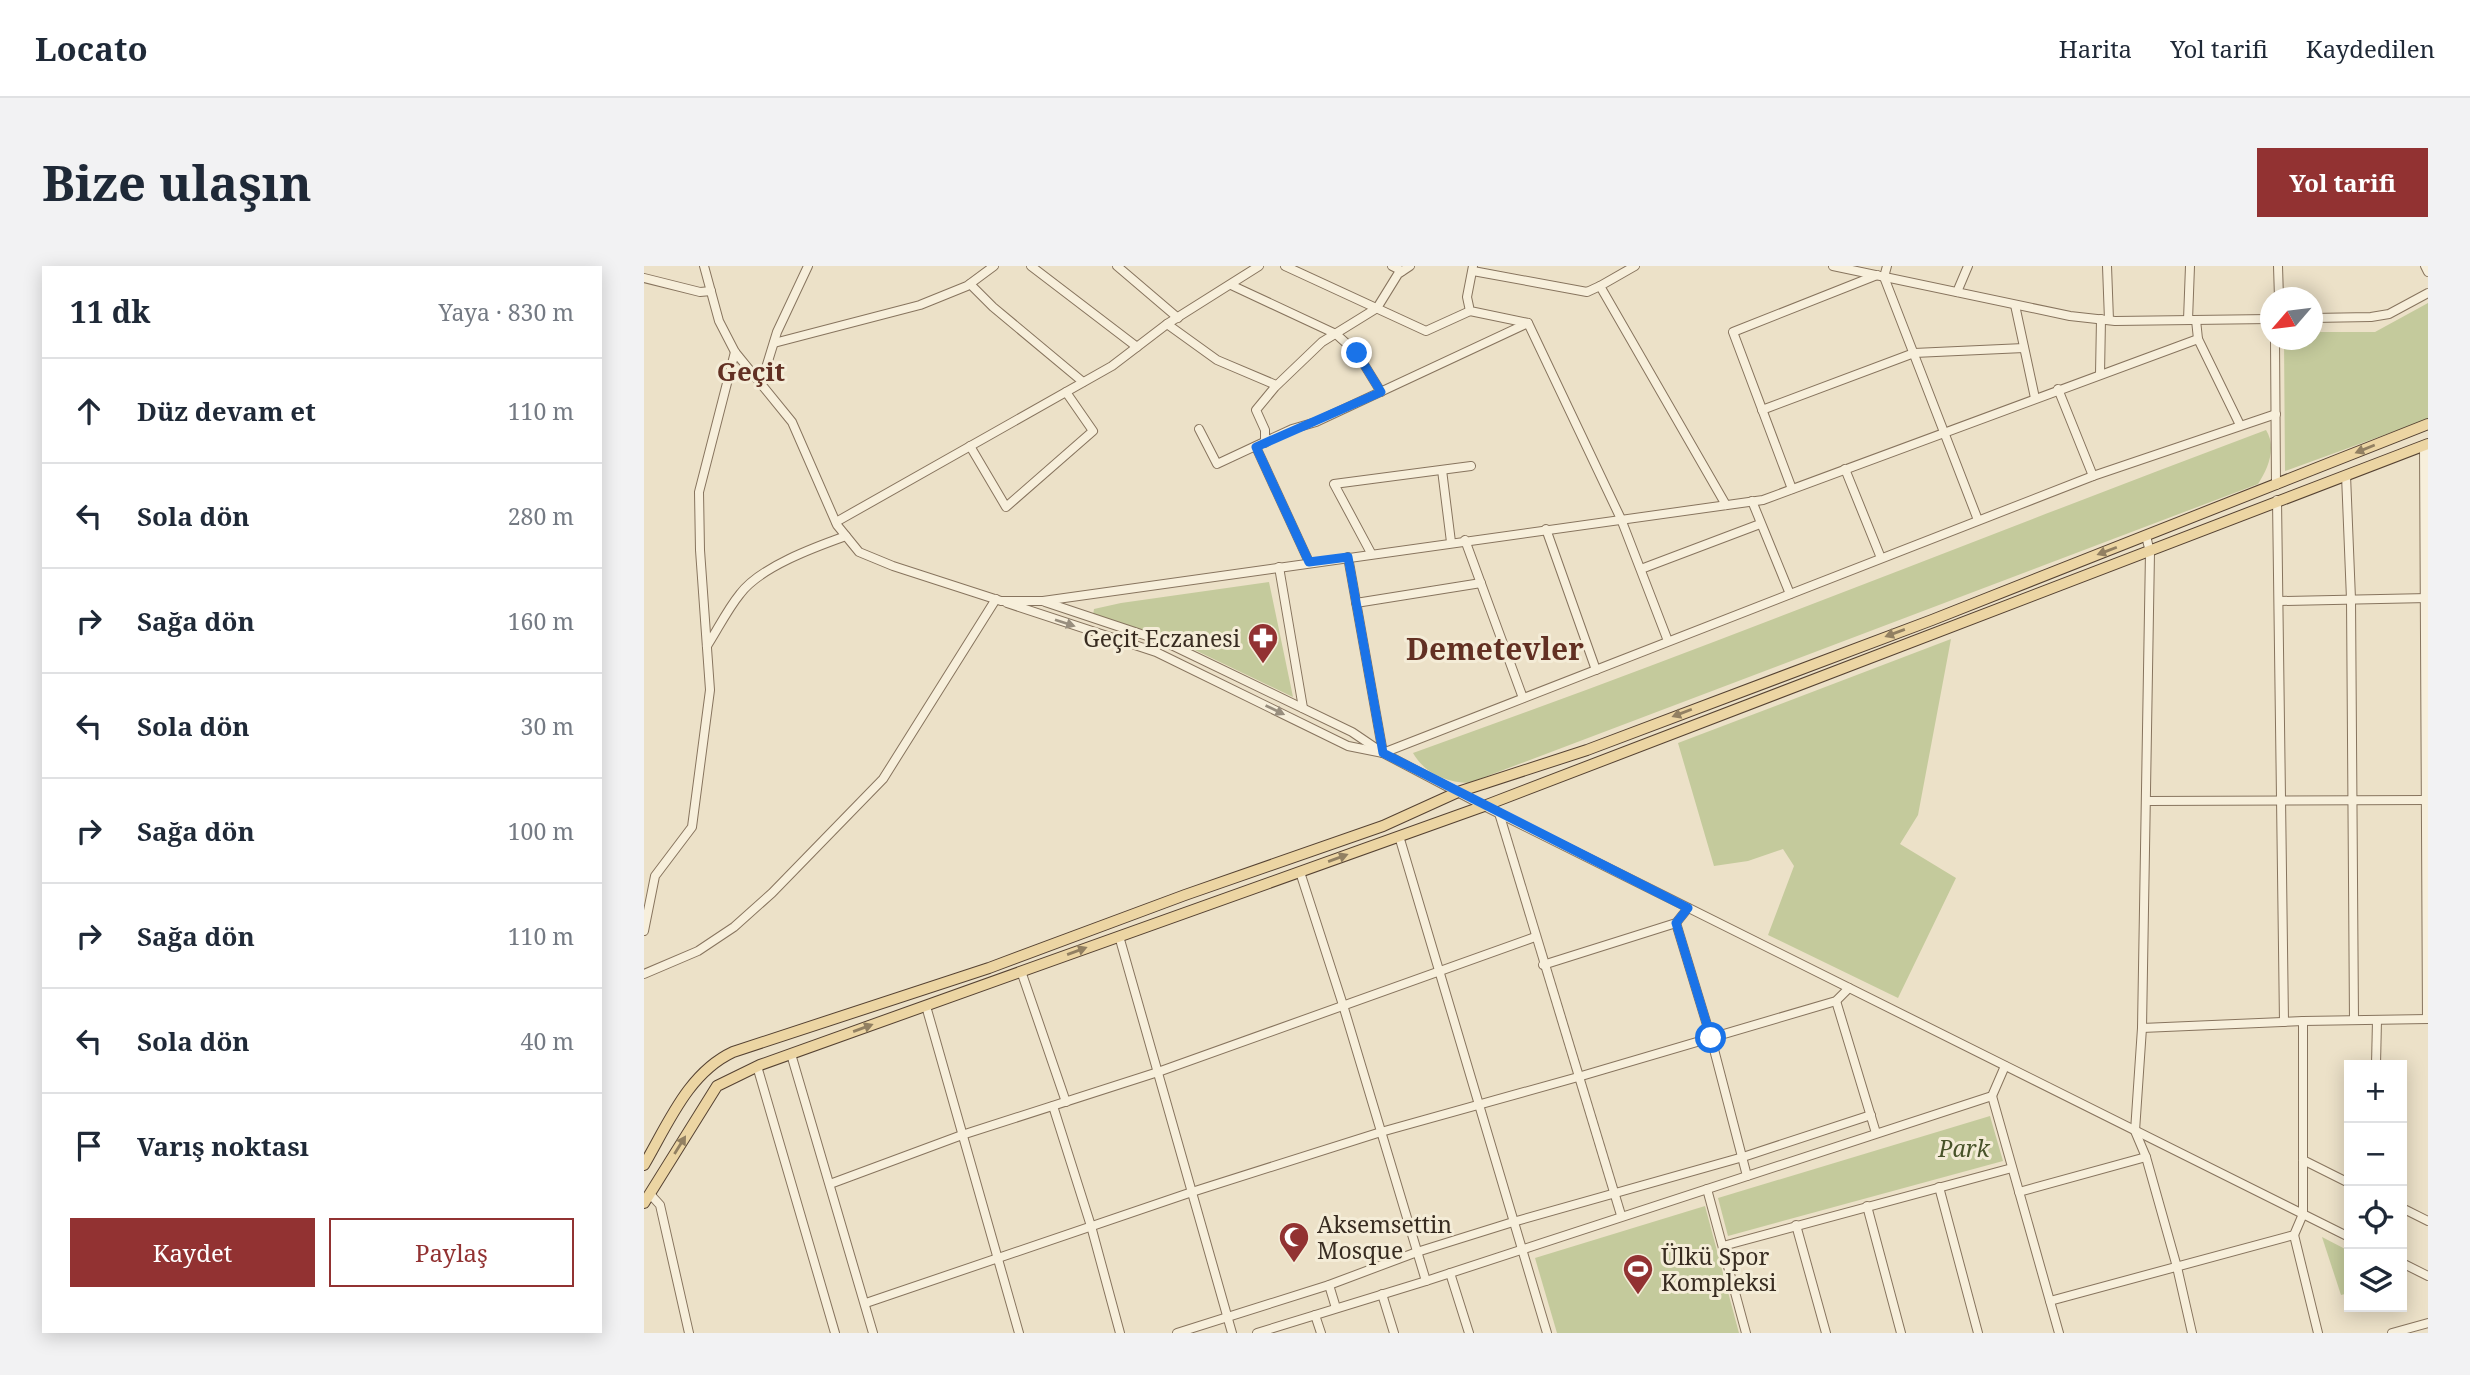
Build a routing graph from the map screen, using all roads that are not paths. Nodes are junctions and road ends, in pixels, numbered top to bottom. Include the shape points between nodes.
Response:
1 (704, 266) edge
2 (808, 266) edge
3 (994, 266) edge
4 (1031, 266) edge
5 (1117, 266) edge
6 (1259, 266) edge
7 (1285, 266) edge
8 (1392, 266) edge
9 (1635, 266) edge
10 (1833, 266) edge
11 (1887, 266) edge
12 (1968, 266) edge
13 (2107, 266) edge
14 (2190, 266) edge
15 (2278, 266) edge
16 (2425, 266) edge
17 (1473, 268) edge
18 (1406, 269) edge
19 (1860, 269) edge
20 (2428, 272) edge
21 (1881, 276) junction
22 (644, 278) edge
23 (970, 284) junction
24 (1231, 285) junction
25 (1600, 286) junction
26 (2278, 287) edge
27 (711, 292) junction
28 (1957, 292) junction
29 (2428, 293) edge
30 (2015, 304) junction
31 (1377, 308) junction
32 (1470, 311) junction
33 (1178, 318) junction
34 (2323, 318) edge
35 (2260, 319) edge
36 (2105, 320) junction
37 (2192, 320) junction
38 (1528, 323) junction
39 (1167, 324) junction
40 (1336, 334) junction
41 (2198, 339) junction
42 (774, 343) junction
43 (1137, 347) junction
44 (2024, 348) junction
45 (2275, 350) edge
46 (735, 352) junction
47 (1914, 353) junction
48 (2100, 374) junction
49 (1083, 382) junction
50 (761, 384) junction
51 (1276, 385) junction
52 (2059, 389) junction
53 (1066, 392) junction
54 (1381, 392) junction
55 (2035, 398) junction
56 (1762, 410) junction
57 (2276, 414) junction
58 (2428, 424) edge
59 (2240, 425) junction
60 (1199, 429) dead end
61 (1944, 431) junction
62 (1260, 445) junction
63 (2426, 445) edge
64 (970, 446) junction
65 (1471, 466) dead end
66 (1845, 469) junction
67 (1442, 470) junction
68 (2346, 475) junction
69 (2093, 476) junction
70 (2276, 485) junction
71 (1792, 489) junction
72 (2277, 500) junction
73 (1752, 501) junction
74 (1726, 505) junction
75 (1621, 519) junction
76 (1978, 520) junction
77 (836, 522) junction
78 (1759, 524) junction
79 (1546, 529) junction
80 (846, 536) junction
81 (2146, 536) junction
82 (1465, 540) junction
83 (1451, 542) junction
84 (2150, 552) junction
85 (1371, 553) junction
86 (1348, 557) junction
87 (1881, 558) junction
88 (1309, 562) junction
89 (1279, 567) junction
90 (1641, 569) junction
91 (1481, 583) junction
92 (1790, 594) junction
93 (2426, 598) edge
94 (2351, 599) junction
95 (998, 600) junction
96 (1043, 601) junction
97 (2280, 601) junction
98 (1356, 603) junction
99 (1668, 641) junction
100 (707, 646) junction
101 (1596, 670) junction
102 (1523, 698) junction
103 (1303, 708) junction
104 (1383, 753) junction
105 (1458, 792) junction
106 (2281, 800) junction
107 (2353, 800) junction
108 (2427, 800) edge
109 (2146, 801) junction
110 (1484, 806) junction
111 (1499, 813) junction
112 (1399, 836) junction
113 (1300, 872) junction
114 (655, 876) junction
115 (644, 877) edge
116 (1688, 908) junction
117 (1676, 923) junction
118 (644, 930) edge
119 (1119, 936) junction
120 (1535, 937) junction
121 (1543, 965) junction
122 (1021, 971) junction
123 (1439, 971) junction
124 (644, 974) edge
125 (1849, 988) junction
126 (1836, 1001) junction
127 (1343, 1005) junction
128 (926, 1006) junction
129 (2428, 1019) edge
130 (2354, 1020) junction
131 (2377, 1020) junction
132 (2303, 1021) junction
133 (2284, 1022) junction
134 (2142, 1028) junction
135 (1711, 1038) junction
136 (791, 1054) junction
137 (2376, 1060) edge
138 (757, 1066) junction
139 (2005, 1066) junction
140 (1158, 1072) junction
141 (1578, 1077) junction
142 (1992, 1096) junction
143 (1066, 1102) junction
144 (1478, 1104) junction
145 (1052, 1106) junction
146 (1871, 1115) junction
147 (2135, 1131) junction
148 (1381, 1132) junction
149 (1877, 1133) junction
150 (962, 1135) junction
151 (1743, 1157) junction
152 (2146, 1157) junction
153 (2303, 1160) junction
154 (644, 1165) edge
155 (2012, 1168) junction
156 (1747, 1176) junction
157 (2344, 1180) edge
158 (830, 1184) junction
159 (1939, 1187) junction
160 (1707, 1189) junction
161 (1192, 1192) junction
162 (2019, 1192) junction
163 (1614, 1193) junction
164 (647, 1199) edge
165 (1867, 1206) junction
166 (2407, 1210) edge
167 (2303, 1214) junction
168 (1621, 1215) junction
169 (2428, 1221) edge
170 (1513, 1222) junction
171 (1796, 1225) junction
172 (1091, 1226) junction
173 (2344, 1234) edge
174 (2294, 1236) junction
175 (1723, 1246) junction
176 (1521, 1249) junction
177 (1417, 1252) junction
178 (997, 1258) junction
179 (2407, 1266) edge
180 (2177, 1267) junction
181 (1450, 1273) junction
182 (2428, 1276) edge
183 (1426, 1281) junction
184 (1329, 1284) junction
185 (1382, 1294) junction
186 (2050, 1301) junction
187 (866, 1303) junction
188 (1336, 1308) junction
189 (1315, 1315) junction
190 (1228, 1317) junction
191 (2428, 1323) edge
192 (689, 1333) edge
193 (835, 1333) edge
194 (873, 1333) edge
195 (1018, 1333) edge
196 (1120, 1333) edge
197 (1177, 1333) edge
198 (1232, 1333) edge
199 (1257, 1333) edge
200 (1321, 1333) edge
201 (1394, 1333) edge
202 (1469, 1333) edge
203 (1547, 1333) edge
204 (1746, 1333) edge
205 (1826, 1333) edge
206 (1901, 1333) edge
207 (1978, 1333) edge
208 (2059, 1333) edge
209 (2192, 1333) edge
210 (2318, 1333) edge
211 (2392, 1333) edge

1 - 27 street
2 - 42 street
3 - 23 street
4 - 43 street
5 - 33 street
6 - 24 street
7 - 31 street
8 - 18 street
9 - 25 street
10 - 19 street
11 - 21 street
12 - 28 street
13 - 36 street
14 - 37 street
15 - 26 street
16 - 20 street
17 - 25 street via 1587,292
17 - 32 street via 1467,297
18 - 31 street
19 - 21 street
21 - 28 street
21 - 47 street
21 - 56 street via 1733,332
22 - 27 street
23 - 42 street via 920,305
23 - 49 street
24 - 33 street
24 - 40 street
25 - 74 street
27 - 46 street
28 - 30 street
29 - 34 street via 2380,316
30 - 36 street
30 - 44 street
31 - 32 street via 1426,331
31 - 40 street
32 - 38 street
33 - 39 street
35 - 37 street
36 - 37 street
36 - 48 street
37 - 41 street
38 - 54 street
38 - 75 street
39 - 43 street
39 - 51 street via 1217,360
40 - 51 street
40 - 54 street via 1357,353
41 - 48 street
41 - 59 street
42 - 50 street
43 - 49 street
44 - 47 street
44 - 55 street
45 - 57 street
46 - 50 street
46 - 100 street via 699,492
47 - 56 street
47 - 61 street
48 - 52 street
49 - 53 street
50 - 77 street via 792,422
51 - 62 street via 1256,410 1265,430
52 - 55 street
52 - 69 street
53 - 64 street
53 - 64 street via 1093,432 1006,507
54 - 62 street
55 - 61 street
56 - 71 street
57 - 59 street
57 - 70 street
58 -> 70 main road
59 - 69 street
60 - 62 street via 1217,464
61 - 66 street
61 - 76 street
62 - 88 street
63 - 68 main road
63 - 93 street
64 - 77 street
65 - 67 street
66 - 71 street
66 - 87 street
67 - 83 street
67 - 85 street via 1334,485
68 - 72 main road
68 - 94 street
69 - 76 street
70 - 81 main road
71 - 73 street
72 - 84 main road
72 - 97 street
73 - 74 street
73 - 78 street
74 - 75 street
75 - 79 street
75 - 90 street
76 - 87 street
77 - 80 street
78 - 90 street
78 - 92 street
79 - 82 street
79 - 101 street
80 - 95 street via 859,552
80 - 100 street via 772,568 741,592
81 - 84 street
81 -> 105 main road via 1587,750
82 - 83 street
82 - 91 street
83 - 85 street
84 - 109 street
84 - 110 main road
85 - 86 street
86 - 88 street
86 - 98 street
87 - 92 street
88 - 89 street
89 - 96 street
89 - 103 street
90 - 99 street
91 - 98 street
91 - 102 street
92 - 99 street
93 - 94 street
93 - 108 street
94 - 97 street
94 - 107 street
95 - 96 street
95 -> 104 street via 1156,652 1348,746
95 - 124 street via 883,779 734,927 698,951
96 - 103 street via 1165,642
97 - 106 street
98 - 104 street
99 - 101 street
100 - 114 street via 710,690 692,827
101 - 102 street
102 - 104 street
103 - 104 street
104 - 105 street
105 - 110 street
105 - 154 main road via 1383,826 989,968 715,1060 681,1102
106 - 107 street
106 - 109 street
106 - 133 street
107 - 108 street
107 - 130 street
108 - 129 street
109 - 134 street
110 - 111 street
110 - 112 main road
111 - 116 street
111 - 120 street
113 -> 112 main road
112 - 123 street
113 - 119 main road
113 - 127 street
114 - 115 street
114 - 118 street
116 - 117 street
116 - 125 street
117 - 121 street
117 - 135 street
122 -> 119 main road
119 - 140 street
120 - 121 street
120 - 123 street
121 - 141 street
122 - 128 main road
122 - 143 street
123 - 127 street
123 - 144 street
125 - 126 street
125 - 139 street
126 - 135 street
126 - 146 street
127 - 140 street
127 - 148 street
136 -> 128 main road
128 - 150 street
129 - 131 street
130 - 131 street
130 - 132 street
131 - 137 street
132 - 133 street
132 - 153 street
133 - 134 street
134 - 147 street
135 - 141 street
135 - 151 street
136 - 138 main road
136 - 158 street
164 -> 138 main road via 716,1086
138 - 193 street
139 - 142 street
139 - 147 street
140 - 143 street
140 - 161 street
141 - 144 street
141 - 163 street
142 - 149 street
142 - 155 street
143 - 145 street
144 - 148 street
144 - 170 street
145 - 150 street
145 - 172 street
146 - 149 street
146 - 151 street
147 - 152 street
147 - 167 street
148 - 161 street
148 - 177 street
149 - 156 street
150 - 158 street
150 - 178 street
151 - 156 street
151 - 163 street
152 - 162 street
152 - 180 street
153 - 157 street
153 - 167 street
155 - 159 street
155 - 162 street
156 - 160 street
158 - 187 street
159 - 165 street
159 - 207 street
160 - 168 street
160 - 175 street
161 - 172 street
161 - 190 street
162 - 186 street
163 - 168 street
163 - 170 street
164 - 192 street via 660,1205
165 - 171 street
165 - 206 street
166 - 169 street
167 - 173 street
167 - 174 street
168 - 176 street
170 - 176 street
170 - 177 street
171 - 175 street
171 - 205 street
172 - 178 street
172 - 196 street
174 - 180 street
174 - 210 street
175 - 204 street
176 - 181 street
176 - 203 street
177 - 183 street
177 - 184 street
178 - 187 street
178 - 195 street
179 - 182 street
180 - 186 street
180 - 209 street
181 - 183 street
181 - 202 street
183 - 185 street
184 - 188 street
184 - 190 street
185 - 188 street
185 - 201 street
186 - 208 street
187 - 194 street
188 - 189 street
189 - 199 street
189 - 200 street
190 - 197 street
190 - 198 street
191 - 211 street

